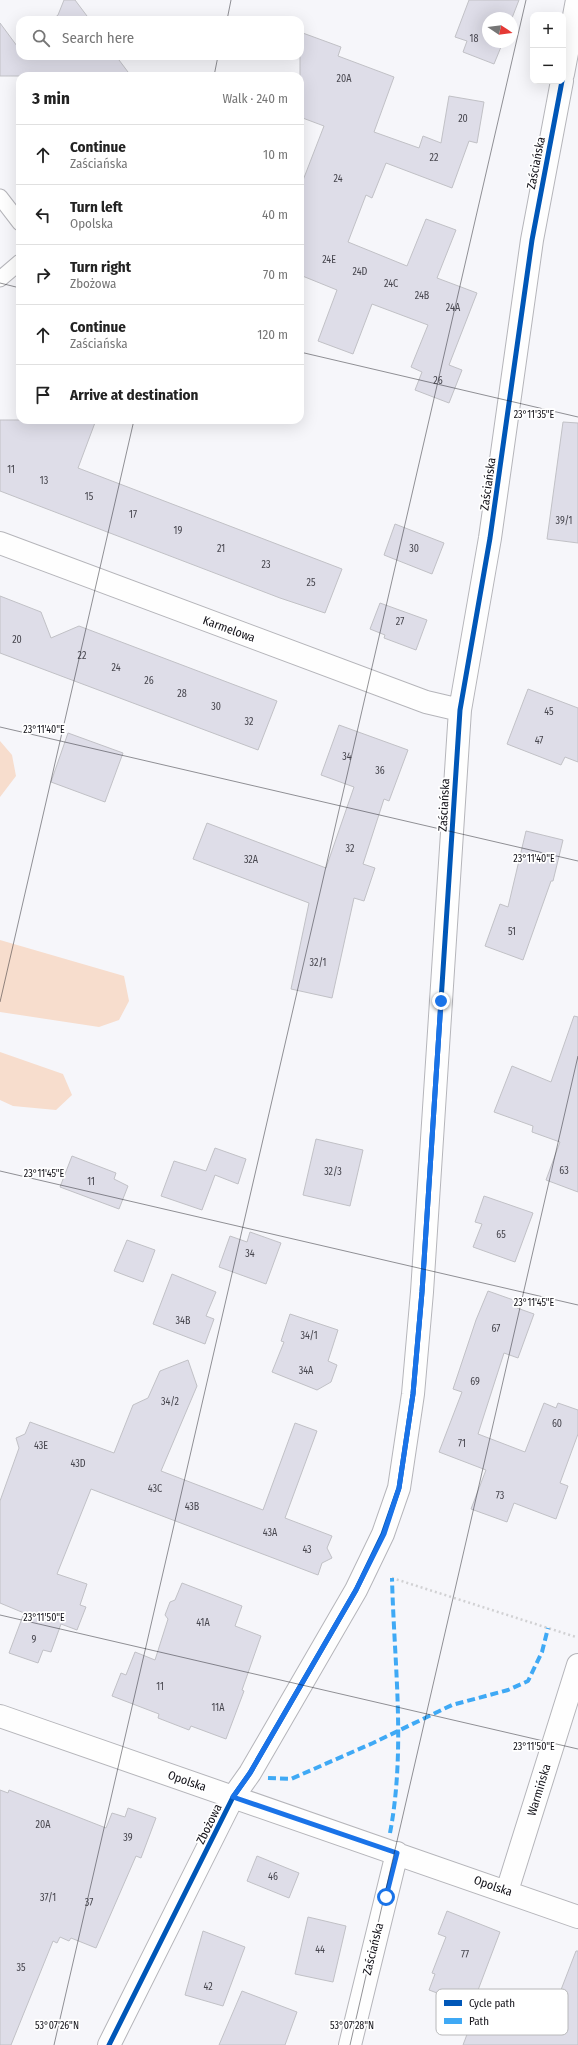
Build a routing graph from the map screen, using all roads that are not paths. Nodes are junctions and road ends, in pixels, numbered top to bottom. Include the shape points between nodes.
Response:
1 (577, 0) edge
2 (566, 58) edge
3 (561, 84) edge
4 (0, 197) edge
5 (16, 217) edge
6 (16, 266) edge
7 (0, 280) edge
8 (0, 543) edge
9 (460, 710) junction
10 (384, 1534) joint
11 (578, 1665) edge
12 (0, 1716) edge
13 (233, 1797) junction
14 (397, 1853) junction
15 (507, 1891) junction
16 (578, 1917) edge
17 (109, 2045) edge
18 (350, 2045) edge

1 - 2 street
3 - 9 street, Zaściańska via 532,240 490,538
4 - 5 lane
6 - 7 lane
8 - 9 street, Karmelowa via 426,702
9 - 10 street, Zaściańska via 430,1194 413,1394 399,1488
10 - 13 street, Zbożowa via 356,1590 254,1766
11 - 15 street, Warmińska
12 - 13 street, Opolska
13 - 14 street, Opolska
13 - 17 street, Zbożowa
14 - 15 street, Opolska
14 - 18 street, Zaściańska
15 - 16 street, Opolska

